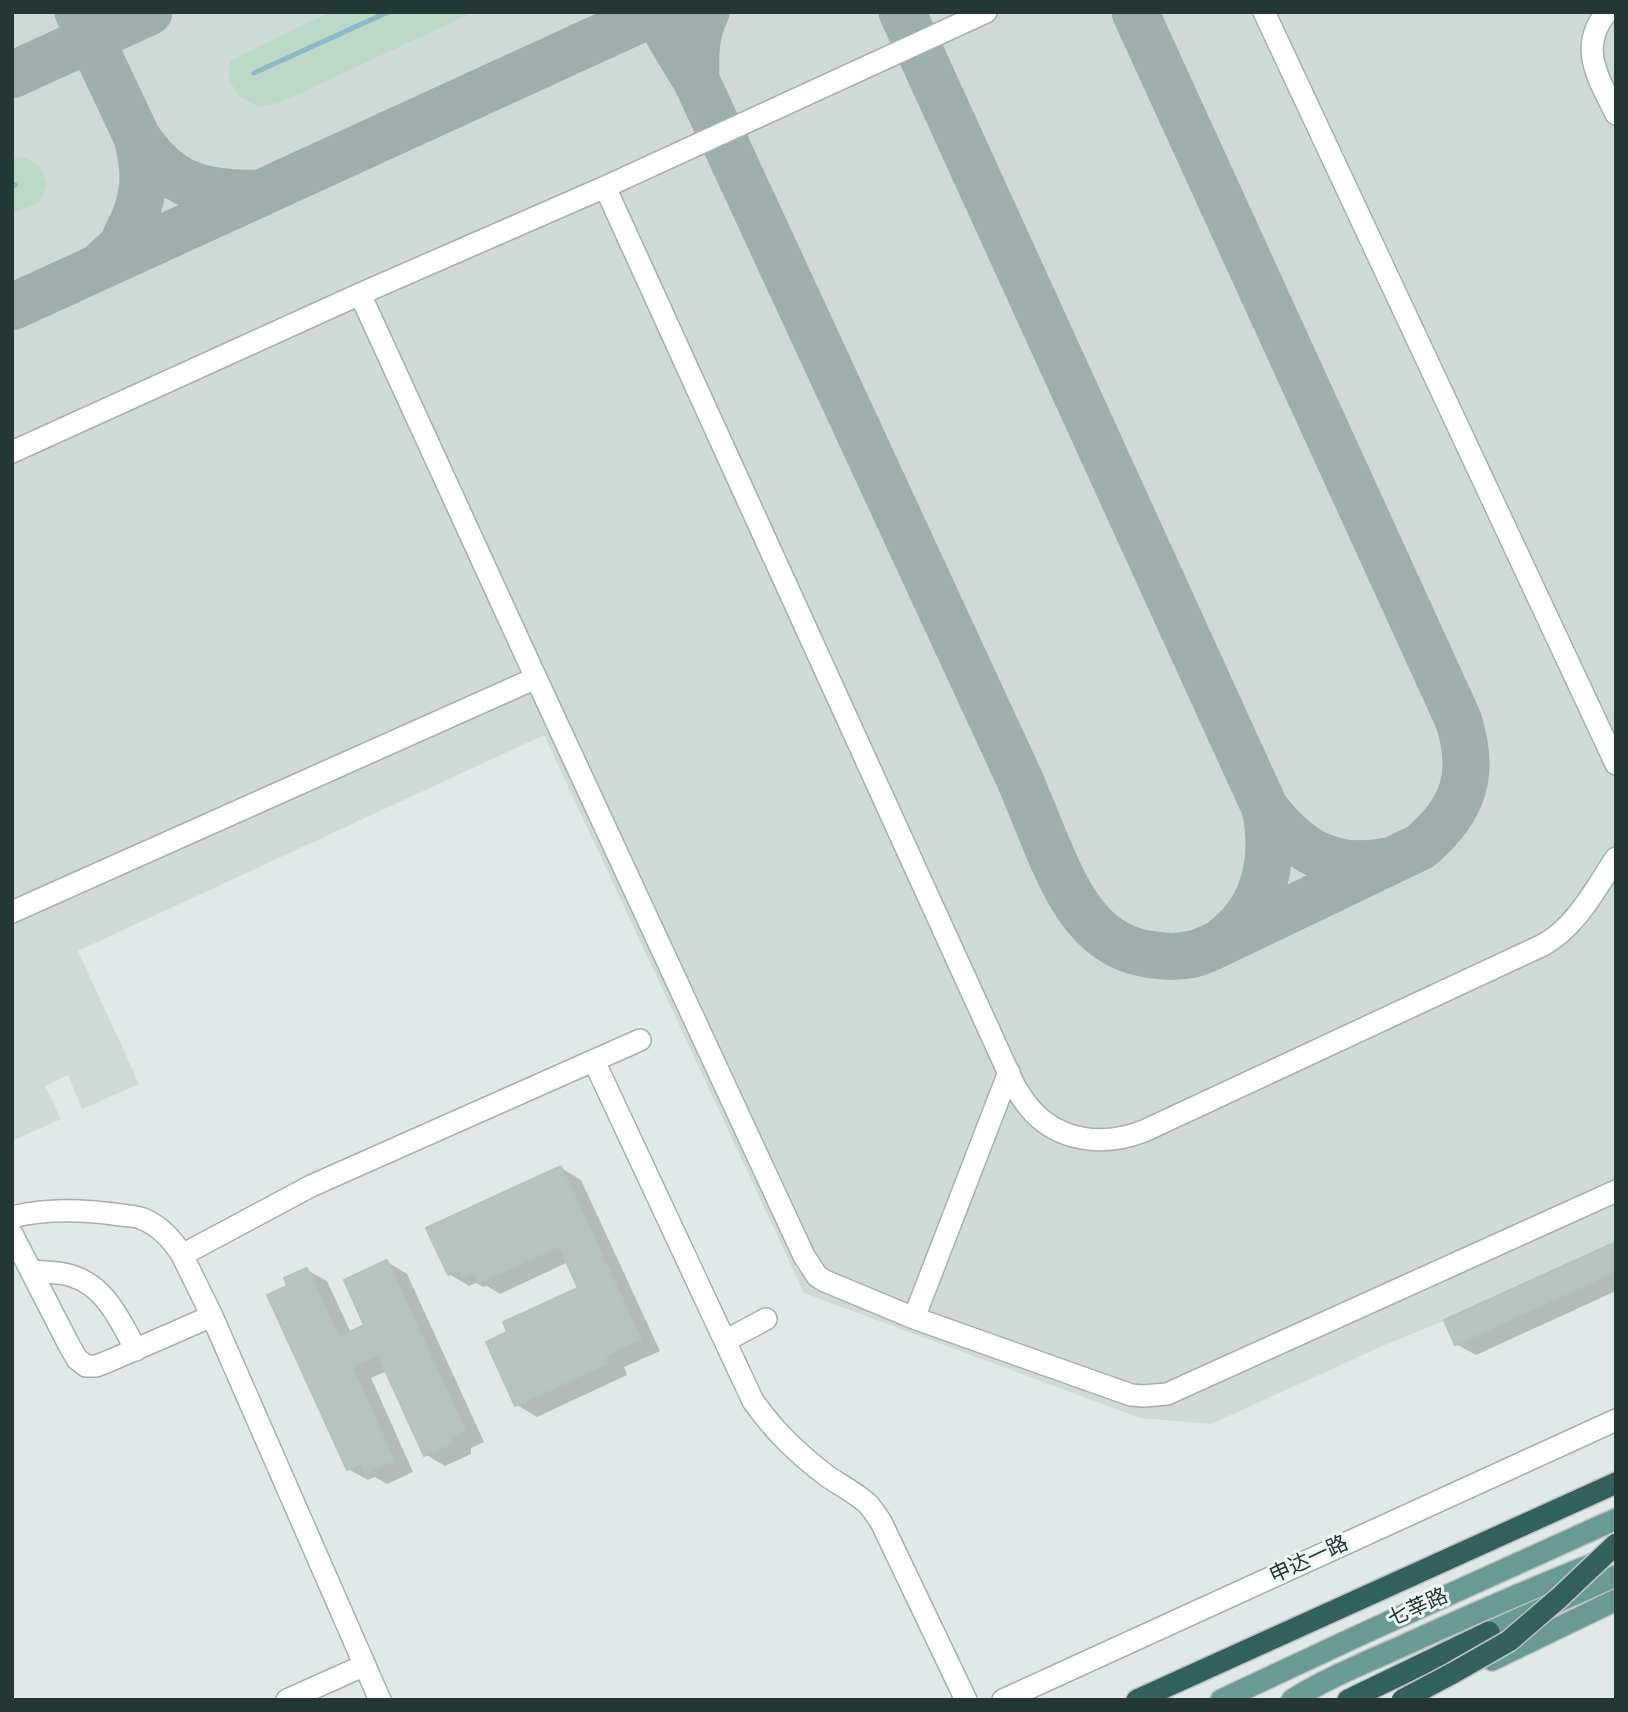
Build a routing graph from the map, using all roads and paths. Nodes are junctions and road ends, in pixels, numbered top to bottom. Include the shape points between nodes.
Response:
1 (986, 12) edge
2 (1264, 12) edge
3 (1606, 12) edge
4 (1616, 114) edge
5 (605, 187) junction
6 (360, 294) junction
7 (12, 452) edge
8 (536, 678) junction
9 (1616, 764) edge
10 (1616, 858) edge
11 (12, 912) edge
12 (640, 1040) dead end
13 (594, 1061) junction
14 (1009, 1072) junction
15 (1616, 1191) edge
16 (12, 1217) edge
17 (12, 1234) edge
18 (182, 1255) junction
19 (32, 1271) junction
20 (212, 1316) junction
21 (914, 1318) junction
22 (766, 1319) dead end
23 (725, 1341) junction
24 (136, 1349) junction
25 (1616, 1420) edge
26 (1616, 1483) edge
27 (1616, 1519) edge
28 (1616, 1545) edge
29 (1616, 1554) edge
30 (1615, 1576) edge
31 (1616, 1600) edge
32 (1489, 1632) joint
33 (365, 1665) junction
34 (287, 1700) edge
35 (380, 1700) edge
36 (966, 1700) edge
37 (1003, 1700) edge
38 (1137, 1700) edge
39 (1221, 1700) edge
40 (1292, 1700) edge
41 (1348, 1700) edge
42 (1402, 1700) edge
43 (1409, 1700) edge

1 - 5 street
2 - 9 street
3 - 4 street via 1592,36 1591,51 1595,71
5 - 6 street
5 - 14 street
6 - 7 street
6 - 8 street
8 - 11 street
8 - 21 street via 810,1266 817,1276
10 - 14 street via 1574,920 1543,945 1129,1137 1087,1140 1062,1132 1027,1105
12 - 13 street
13 - 18 street via 311,1186
13 - 23 street
14 - 21 street
15 - 21 street via 1167,1394 1131,1395
16 - 18 street via 80,1211 140,1218 161,1229
17 - 19 street
18 - 20 street
19 - 24 street via 65,1274 93,1286 105,1297
19 - 24 street via 69,1345 86,1366
20 - 24 street
20 - 33 street
22 - 23 street
23 - 36 street via 753,1401 771,1426 817,1468 869,1505 881,1522
25 - 37 street, 申达一路
26 - 38 highway
27 - 39 main road, 七莘路
28 - 42 highway, bridge via 1509,1641
29 - 40 main road via 1310,1688
30 - 32 main road
31 - 43 main road
32 - 41 highway
33 - 34 street
33 - 35 street

